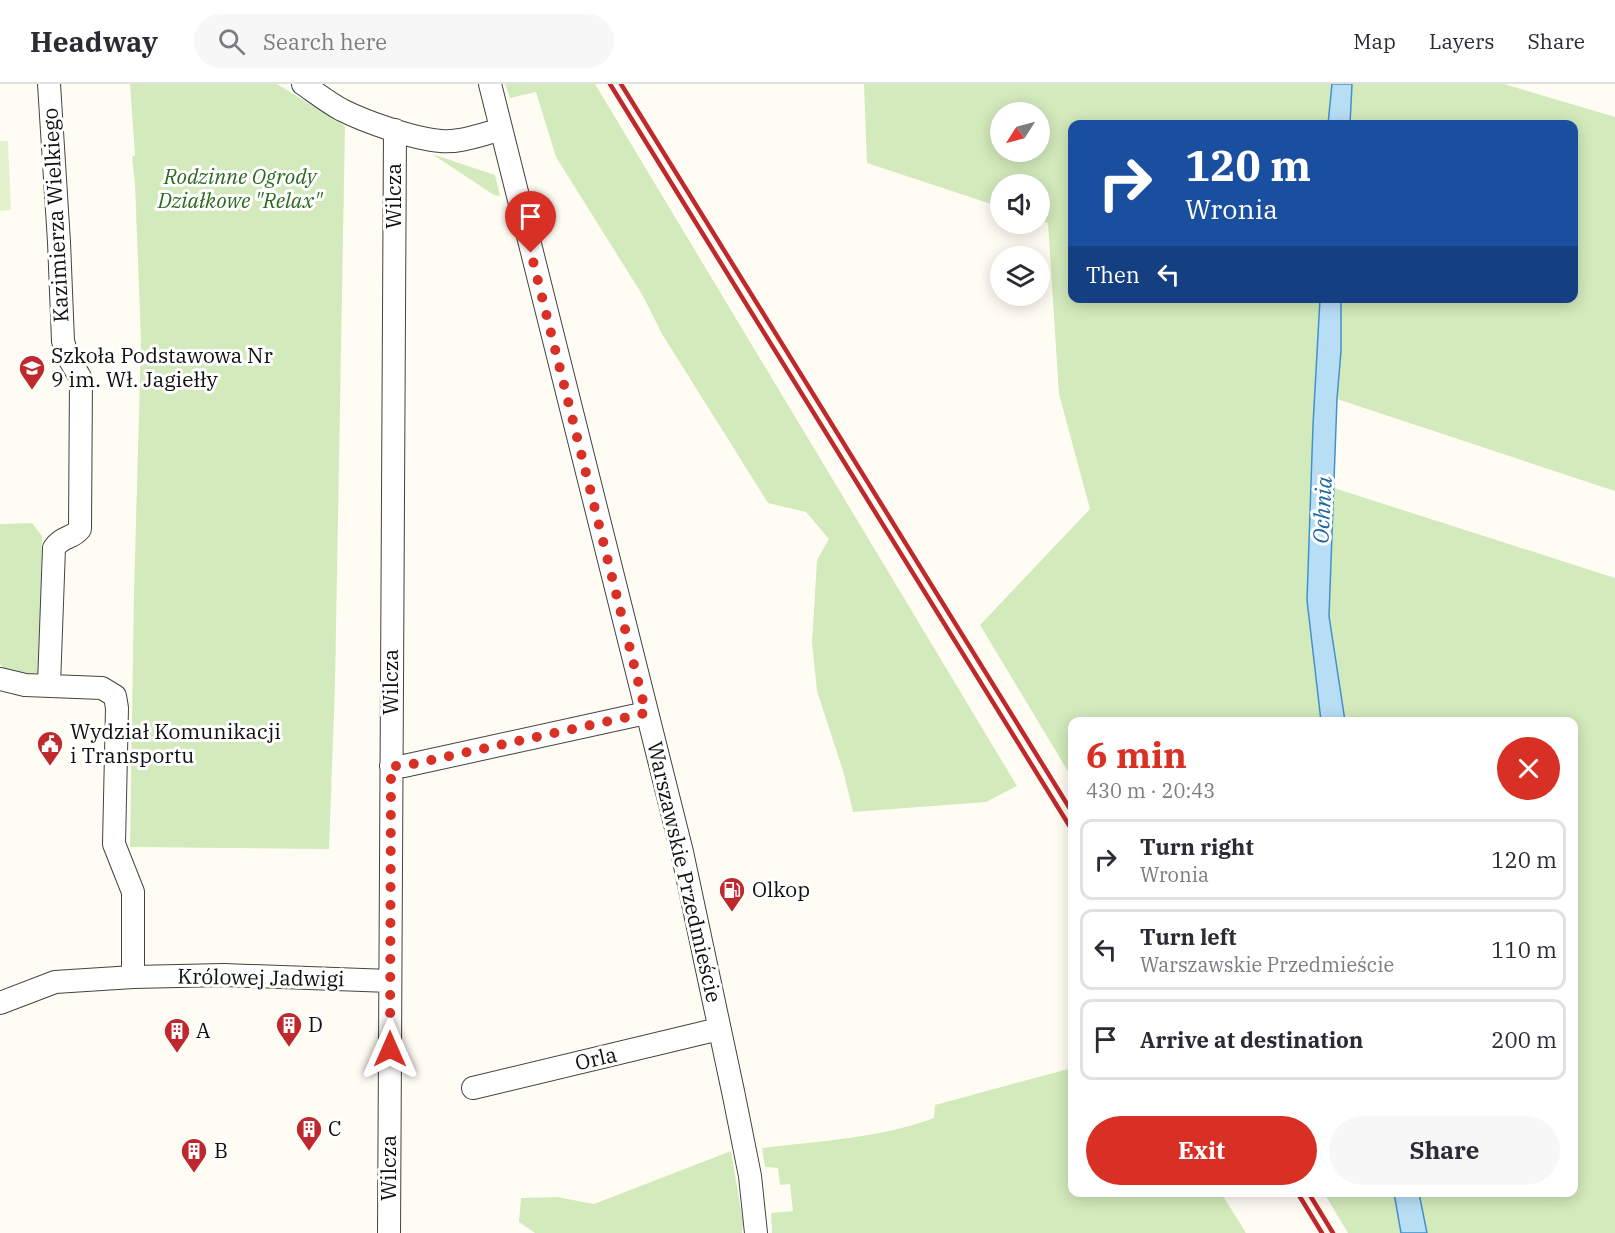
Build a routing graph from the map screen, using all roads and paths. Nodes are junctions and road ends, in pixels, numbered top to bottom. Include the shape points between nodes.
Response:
1 (49, 84) edge
2 (303, 84) edge
3 (490, 84) edge
4 (395, 130) junction
5 (500, 130) junction
6 (0, 680) edge
7 (49, 685) junction
8 (646, 713) junction
9 (391, 766) junction
10 (132, 977) junction
11 (390, 981) junction
12 (0, 1003) edge
13 (719, 1029) junction
14 (473, 1088) dead end
15 (388, 1233) edge
16 (756, 1233) edge

1 - 7 street, Kazimierza Wielkiego via 63,341 81,379 81,390 80,529 75,535 60,539 54,548
2 - 4 street via 342,110
3 - 5 street, Warszawskie Przedmieście
4 - 5 street via 440,141
4 - 9 street, Wilcza
5 - 8 street, Warszawskie Przedmieście
6 - 7 street via 25,686
7 - 10 street via 102,688 115,696 114,844 133,892
8 - 9 street
8 - 13 street, Warszawskie Przedmieście via 684,861
9 - 11 street, Wilcza
10 - 11 street, Królowej Jadwigi via 224,975
10 - 12 street, Królowej Jadwigi via 55,982
11 - 15 street, Wilcza
13 - 14 street, Orla
13 - 16 street, Warszawskie Przedmieście via 750,1176

